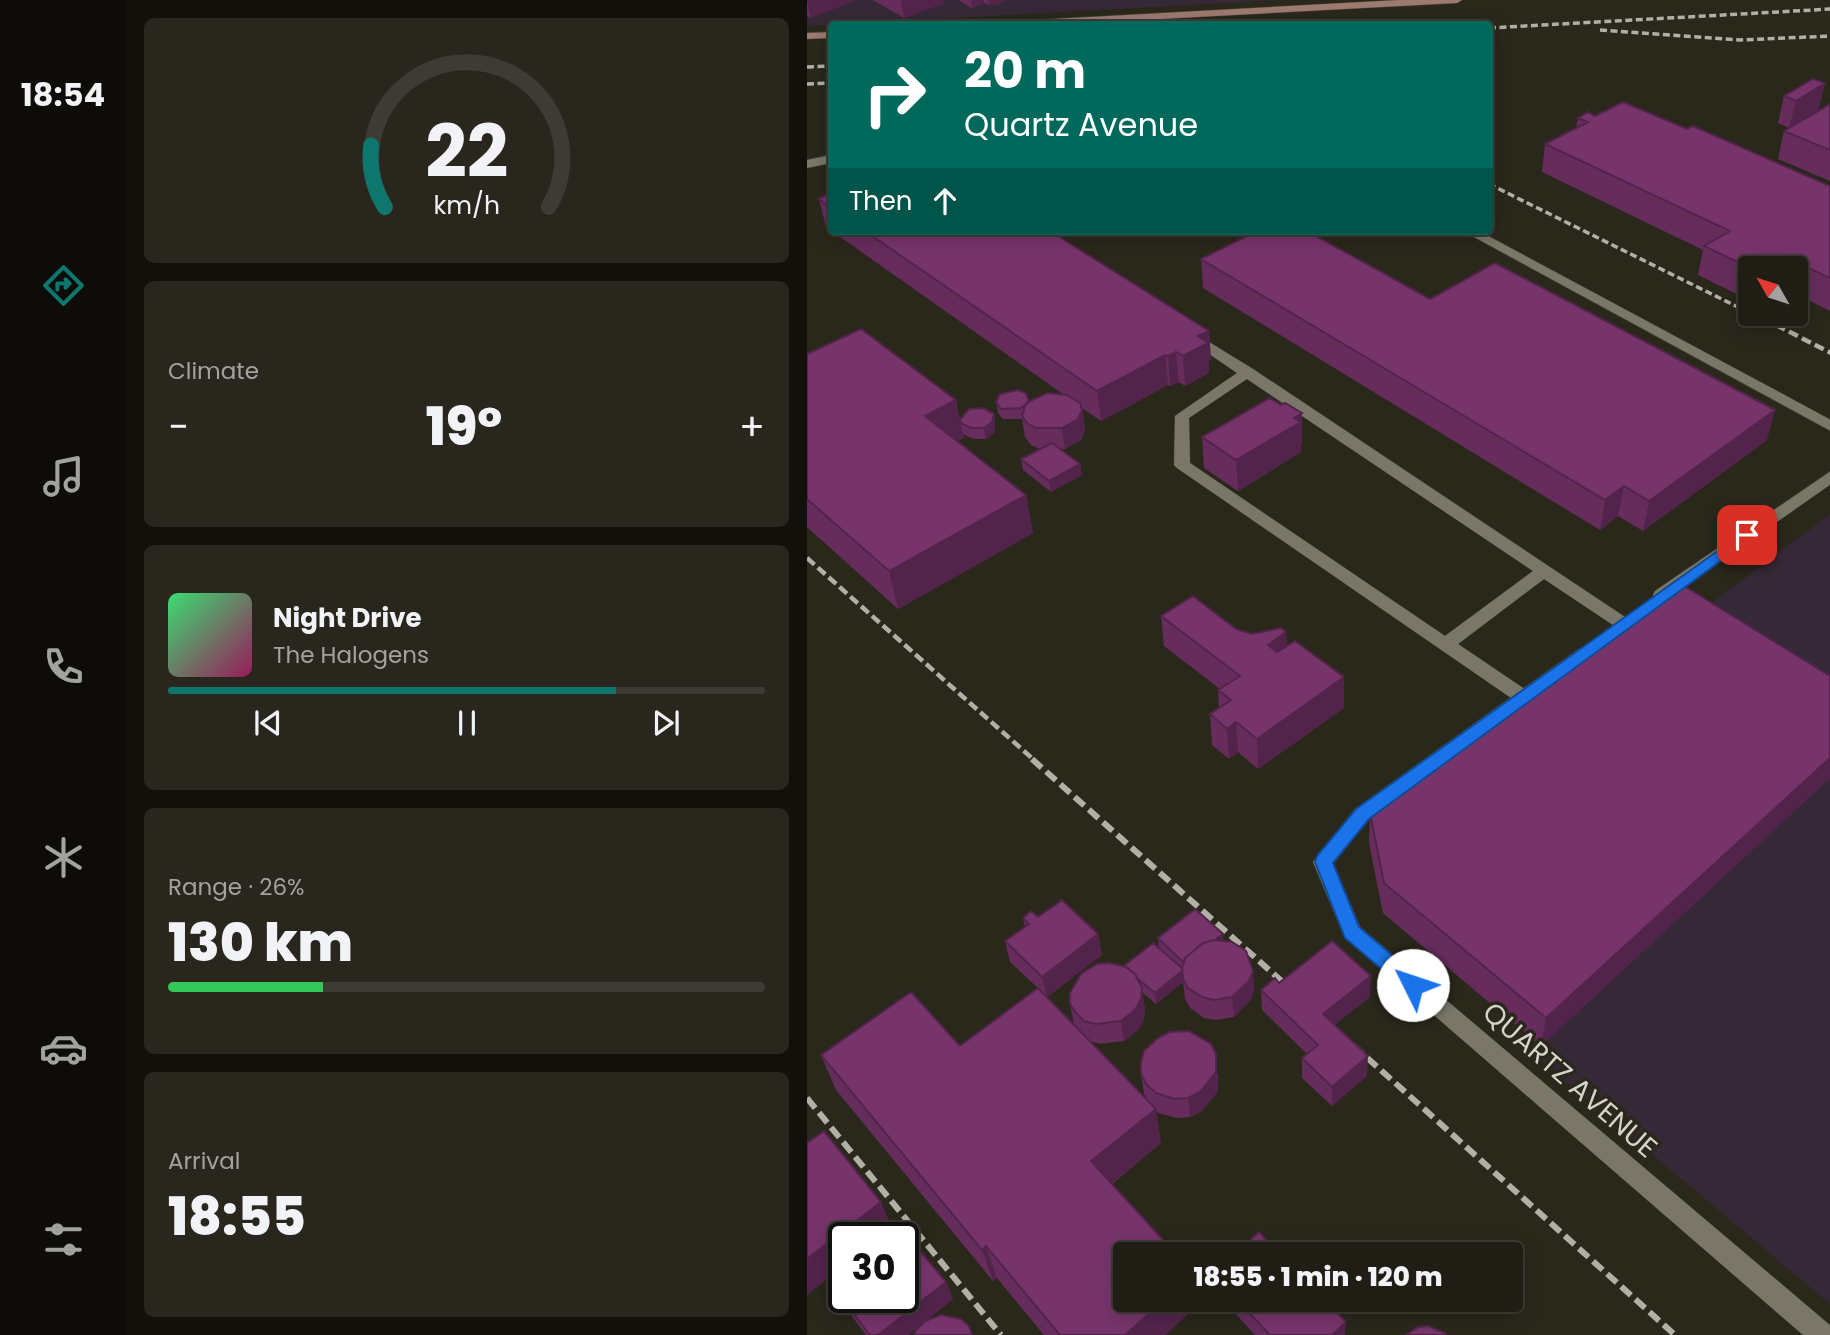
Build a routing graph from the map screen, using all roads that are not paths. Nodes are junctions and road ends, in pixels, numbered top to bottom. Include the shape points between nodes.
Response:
1 (1457, 0) edge
2 (1375, 2) edge
3 (1067, 21) edge
4 (828, 35) edge
5 (807, 36) edge
6 (828, 160) edge
7 (807, 164) edge
8 (1476, 235) edge
9 (1179, 328) edge
10 (1249, 372) junction
11 (1830, 427) edge
12 (1830, 476) edge
13 (1544, 571) junction
14 (1446, 644) junction
15 (1589, 648) edge
16 (1523, 697) junction
17 (1822, 1335) edge

1 - 2 street
2 - 3 street
4 - 5 street
6 - 7 street
8 - 11 street
9 - 10 street
10 - 13 street
10 - 14 street via 1181,416 1182,465
12 - 13 street via 1627,620
13 - 14 street
14 - 16 street
15 - 16 street
16 - 17 street, QUARTZ AVENUE via 1362,814 1323,862 1352,932

